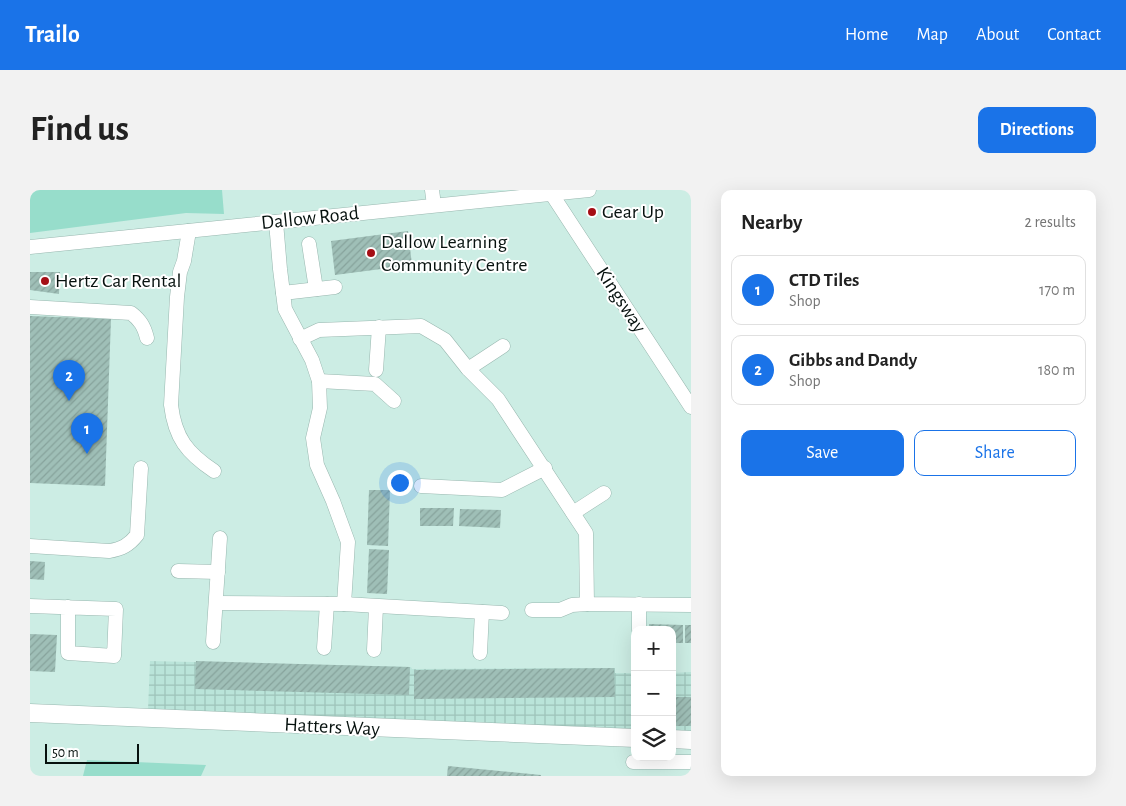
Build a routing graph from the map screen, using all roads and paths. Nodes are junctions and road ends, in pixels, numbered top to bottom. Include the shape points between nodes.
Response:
1 (432, 190) edge
2 (589, 190) edge
3 (551, 193) junction
4 (434, 205) junction
5 (276, 222) junction
6 (189, 231) junction
7 (310, 244) dead end
8 (30, 247) edge
9 (335, 287) dead end
10 (316, 289) junction
11 (283, 293) junction
12 (30, 307) edge
13 (379, 327) junction
14 (147, 338) dead end
15 (300, 339) junction
16 (504, 346) dead end
17 (468, 369) junction
18 (376, 370) dead end
19 (319, 380) junction
20 (394, 401) dead end
21 (691, 407) edge
22 (141, 468) dead end
23 (545, 468) junction
24 (214, 471) dead end
25 (421, 486) dead end
26 (604, 493) dead end
27 (573, 513) junction
28 (220, 538) dead end
29 (30, 546) edge
30 (178, 571) dead end
31 (218, 572) junction
32 (216, 603) junction
33 (327, 604) junction
34 (344, 604) junction
35 (587, 604) junction
36 (639, 604) junction
37 (30, 606) edge
38 (691, 606) edge
39 (68, 607) junction
40 (376, 607) junction
41 (532, 610) dead end
42 (482, 612) junction
43 (502, 613) dead end
44 (639, 626) edge
45 (213, 642) dead end
46 (324, 648) dead end
47 (374, 650) dead end
48 (480, 653) dead end
49 (30, 713) edge
50 (631, 738) edge
51 (676, 739) edge
52 (691, 740) edge
53 (633, 762) dead end
54 (691, 762) edge

1 - 4 street
2 - 3 street, Dallow Road
3 - 4 street, Dallow Road
3 - 21 street, Kingsway
4 - 5 street, Dallow Road
5 - 6 street, Dallow Road
5 - 11 street
6 - 8 street, Dallow Road
6 - 24 street via 177,297 171,404 186,449
7 - 10 street
9 - 10 street
10 - 11 street
11 - 15 street via 285,309
12 - 14 street via 131,313 140,320
13 - 15 street via 319,330
13 - 17 street via 420,326 445,340
13 - 18 street
15 - 19 street
16 - 17 street
17 - 23 street via 498,399
19 - 20 street via 375,384
19 - 34 street via 320,408 313,438 317,465 348,542
22 - 29 street via 138,535 130,543 109,551
23 - 25 street via 502,490
23 - 27 street
26 - 27 street
27 - 35 street via 586,533
28 - 31 street
30 - 31 street
31 - 32 street
32 - 33 street
32 - 45 street
33 - 34 street
33 - 46 street
34 - 40 street
35 - 36 street
35 - 41 street via 560,610
36 - 38 street
36 - 44 street
37 - 39 street
39 - 39 street via 116,609 114,656 68,653
40 - 42 street
40 - 47 street
42 - 43 street
42 - 48 street
49 - 50 main road, Hatters Way
51 - 52 main road
53 - 54 street

